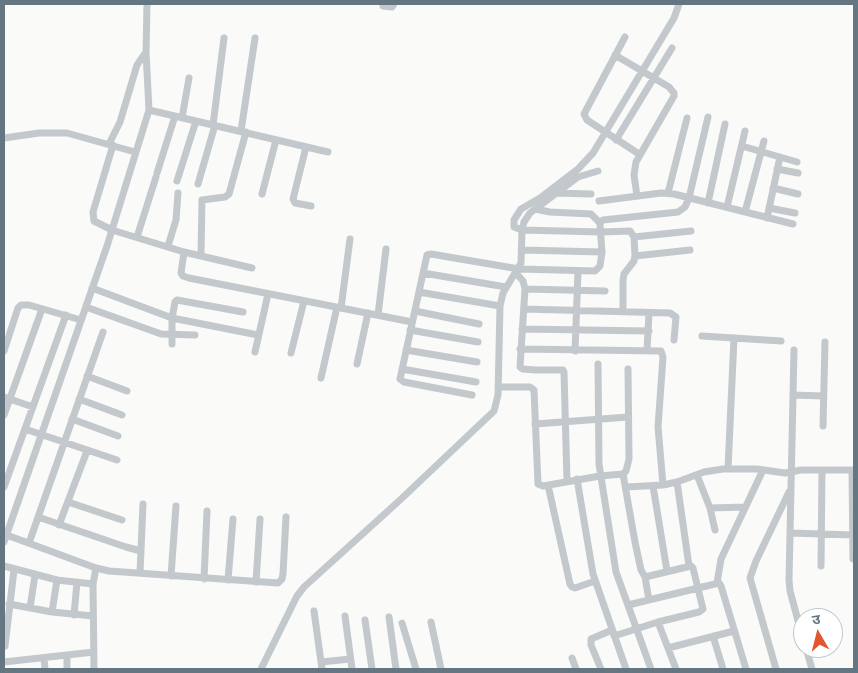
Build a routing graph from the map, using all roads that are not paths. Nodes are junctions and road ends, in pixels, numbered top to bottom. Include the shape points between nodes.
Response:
1 (147, 4) edge
2 (394, 4) edge
3 (679, 4) edge
4 (383, 6) dead end
5 (625, 37) dead end
6 (224, 38) dead end
7 (255, 38) dead end
8 (672, 48) dead end
9 (146, 52) junction
10 (615, 55) junction
11 (642, 72) junction
12 (188, 78) dead end
13 (654, 78) junction
14 (149, 110) junction
15 (179, 117) junction
16 (708, 117) dead end
17 (687, 118) dead end
18 (196, 121) junction
19 (725, 124) dead end
20 (214, 125) junction
21 (746, 131) dead end
22 (244, 132) junction
23 (605, 133) junction
24 (4, 138) edge
25 (276, 140) junction
26 (616, 140) junction
27 (764, 141) dead end
28 (111, 144) junction
29 (742, 146) junction
30 (306, 147) junction
31 (761, 151) junction
32 (136, 152) junction
33 (328, 152) dead end
34 (639, 154) junction
35 (780, 156) junction
36 (797, 162) dead end
37 (777, 169) junction
38 (598, 172) dead end
39 (798, 173) dead end
40 (177, 180) dead end
41 (198, 184) dead end
42 (774, 188) junction
43 (178, 193) dead end
44 (556, 193) junction
45 (668, 193) junction
46 (262, 194) dead end
47 (591, 194) dead end
48 (798, 194) dead end
49 (637, 196) junction
50 (689, 198) junction
51 (599, 201) dead end
52 (708, 203) junction
53 (311, 206) dead end
54 (727, 208) junction
55 (769, 208) junction
56 (535, 209) junction
57 (745, 212) junction
58 (795, 213) dead end
59 (767, 218) junction
60 (600, 222) junction
61 (793, 224) dead end
62 (112, 230) junction
63 (522, 230) junction
64 (691, 231) dead end
65 (601, 232) junction
66 (137, 237) junction
67 (634, 237) junction
68 (350, 238) dead end
69 (168, 246) junction
70 (386, 249) dead end
71 (522, 250) junction
72 (690, 250) dead end
73 (184, 252) junction
74 (602, 252) junction
75 (201, 256) junction
76 (635, 256) junction
77 (252, 268) dead end
78 (578, 270) junction
79 (518, 271) junction
80 (423, 273) junction
81 (506, 287) junction
82 (92, 288) junction
83 (525, 289) junction
84 (577, 291) junction
85 (605, 291) dead end
86 (419, 292) junction
87 (268, 294) junction
88 (304, 301) junction
89 (500, 306) junction
90 (86, 307) junction
91 (339, 308) junction
92 (42, 309) junction
93 (524, 309) junction
94 (577, 311) junction
95 (623, 311) junction
96 (243, 312) dead end
97 (415, 312) junction
98 (650, 312) junction
99 (368, 313) junction
100 (66, 315) junction
101 (378, 315) junction
102 (172, 318) junction
103 (81, 320) junction
104 (412, 322) junction
105 (479, 324) dead end
106 (522, 329) junction
107 (410, 330) junction
108 (576, 330) junction
109 (649, 331) junction
110 (103, 332) dead end
111 (171, 335) junction
112 (195, 335) dead end
113 (258, 335) junction
114 (6, 336) edge
115 (702, 336) dead end
116 (734, 338) junction
117 (674, 340) dead end
118 (781, 341) dead end
119 (478, 342) dead end
120 (826, 342) dead end
121 (172, 344) dead end
122 (520, 349) junction
123 (406, 350) junction
124 (647, 350) junction
125 (794, 350) dead end
126 (4, 351) edge
127 (575, 351) junction
128 (254, 352) dead end
129 (292, 354) dead end
130 (477, 362) dead end
131 (357, 364) dead end
132 (598, 364) dead end
133 (402, 369) junction
134 (628, 369) dead end
135 (87, 376) junction
136 (321, 378) dead end
137 (476, 382) dead end
138 (498, 387) junction
139 (127, 390) dead end
140 (472, 394) dead end
141 (793, 395) junction
142 (823, 396) junction
143 (7, 398) edge
144 (79, 399) junction
145 (32, 407) junction
146 (122, 414) dead end
147 (4, 415) edge
148 (628, 417) junction
149 (72, 419) junction
150 (599, 419) junction
151 (566, 422) junction
152 (535, 424) junction
153 (823, 426) dead end
154 (25, 429) junction
155 (41, 435) junction
156 (118, 436) dead end
157 (64, 443) junction
158 (87, 451) junction
159 (116, 460) dead end
160 (728, 469) junction
161 (766, 470) junction
162 (822, 470) junction
163 (853, 470) edge
164 (791, 472) junction
165 (623, 474) junction
166 (697, 475) junction
167 (600, 476) junction
168 (577, 479) junction
169 (568, 481) junction
170 (677, 482) junction
171 (548, 485) junction
172 (663, 485) junction
173 (653, 486) junction
174 (4, 487) edge
175 (626, 487) junction
176 (790, 490) junction
177 (68, 502) junction
178 (143, 504) dead end
179 (176, 506) dead end
180 (745, 507) junction
181 (710, 508) junction
182 (207, 510) dead end
183 (286, 517) dead end
184 (38, 518) junction
185 (233, 519) dead end
186 (260, 519) dead end
187 (122, 520) dead end
188 (59, 525) junction
189 (715, 530) dead end
190 (790, 533) junction
191 (821, 534) junction
192 (854, 535) edge
193 (5, 537) edge
194 (29, 543) junction
195 (141, 551) junction
196 (853, 559) edge
197 (4, 566) edge
198 (689, 566) junction
199 (821, 566) dead end
200 (96, 568) junction
201 (14, 570) junction
202 (667, 571) junction
203 (140, 574) junction
204 (35, 575) junction
205 (171, 576) junction
206 (645, 577) junction
207 (204, 579) junction
208 (57, 580) junction
209 (228, 580) junction
210 (595, 581) junction
211 (77, 582) junction
212 (256, 582) junction
213 (717, 583) junction
214 (93, 584) junction
215 (698, 588) junction
216 (649, 600) junction
217 (9, 604) junction
218 (628, 605) junction
219 (30, 608) junction
220 (795, 608) edge
221 (314, 611) dead end
222 (52, 612) junction
223 (74, 615) junction
224 (93, 616) junction
225 (345, 616) dead end
226 (388, 618) dead end
227 (365, 620) dead end
228 (431, 622) dead end
229 (658, 622) junction
230 (402, 623) dead end
231 (636, 629) junction
232 (734, 630) junction
233 (613, 633) junction
234 (713, 636) junction
235 (5, 646) edge
236 (668, 648) junction
237 (94, 652) junction
238 (67, 655) junction
239 (44, 658) junction
240 (572, 658) dead end
241 (350, 659) junction
242 (8, 664) edge
243 (322, 666) edge
244 (45, 669) edge
245 (67, 669) edge
246 (94, 669) edge
247 (261, 669) edge
248 (352, 669) edge
249 (372, 669) edge
250 (396, 669) edge
251 (416, 669) edge
252 (437, 669) edge
253 (441, 669) edge
254 (576, 669) edge
255 (601, 669) edge
256 (626, 669) edge
257 (651, 669) edge
258 (676, 669) edge
259 (723, 669) edge
260 (746, 669) edge
261 (776, 669) edge

1 - 9 street
2 - 4 street via 392,7
3 - 11 street
5 - 10 street
6 - 20 street
7 - 22 street
8 - 13 street
9 - 14 street
9 - 28 street via 137,64
10 - 11 street
10 - 23 street via 584,114
11 - 13 street
11 - 23 street
12 - 15 street
13 - 26 street
13 - 34 street via 672,90 674,96
14 - 15 street
14 - 32 street
15 - 18 street
15 - 66 street via 156,175
16 - 50 street
17 - 45 street
18 - 20 street
18 - 40 street
19 - 52 street
20 - 22 street
20 - 41 street
21 - 29 street
22 - 25 street
22 - 75 street via 229,194 202,200
23 - 26 street
23 - 63 street via 578,169 521,209 514,224 516,229
24 - 28 street via 58,132
25 - 30 street
25 - 46 street
26 - 34 street
27 - 31 street
28 - 32 street
28 - 62 street via 93,217 94,221
29 - 31 street
29 - 54 street
30 - 33 street
30 - 53 street via 293,199 295,203
31 - 35 street
31 - 57 street
32 - 62 street
34 - 49 street via 634,168
35 - 36 street
35 - 37 street
37 - 39 street
37 - 42 street
38 - 44 street via 578,177
42 - 48 street
42 - 55 street
43 - 69 street via 176,220
44 - 47 street
44 - 56 street
45 - 49 street
45 - 50 street
49 - 51 street
50 - 52 street
50 - 60 street via 678,212
52 - 54 street
54 - 57 street
55 - 58 street
55 - 59 street
56 - 60 street via 591,214
56 - 63 street via 524,222
57 - 59 street
59 - 61 street
60 - 65 street
62 - 66 street
62 - 82 street
63 - 65 street
63 - 71 street
64 - 67 street
65 - 67 street via 628,231
65 - 74 street
66 - 69 street
67 - 76 street
68 - 91 street
69 - 73 street
70 - 101 street
71 - 74 street
71 - 79 street
72 - 76 street
73 - 75 street
73 - 87 street via 183,276
74 - 78 street via 598,269
75 - 77 street
76 - 95 street via 624,274
78 - 79 street
78 - 84 street
79 - 80 street via 431,254 426,257
79 - 81 street
79 - 83 street
80 - 81 street
80 - 86 street
81 - 89 street
82 - 90 street
82 - 102 street
83 - 84 street
83 - 93 street
84 - 85 street
84 - 94 street
86 - 89 street
86 - 97 street
87 - 88 street
87 - 113 street
88 - 91 street
88 - 129 street
89 - 138 street
90 - 103 street
90 - 111 street via 144,329
91 - 99 street
91 - 136 street
92 - 100 street
92 - 114 street via 21,305
92 - 143 street
93 - 94 street
93 - 106 street
94 - 95 street
94 - 108 street
95 - 98 street
96 - 102 street via 177,300
97 - 104 street
97 - 105 street
98 - 109 street
98 - 117 street via 675,315
99 - 101 street
99 - 131 street
100 - 103 street
100 - 145 street
101 - 104 street
102 - 111 street
102 - 113 street
103 - 155 street
104 - 107 street
106 - 108 street
106 - 122 street
107 - 119 street
107 - 123 street
108 - 109 street
108 - 127 street
109 - 124 street
110 - 135 street
111 - 112 street
111 - 121 street
113 - 128 street
114 - 126 street
115 - 116 street
116 - 118 street
116 - 160 street
120 - 142 street
122 - 127 street
122 - 151 street via 520,368 563,370
123 - 130 street
123 - 133 street
124 - 127 street
124 - 172 street via 660,351 663,357 658,427
125 - 141 street
132 - 150 street
133 - 137 street
133 - 140 street via 401,381
134 - 148 street
135 - 139 street
135 - 144 street
138 - 152 street via 533,388
138 - 247 street via 496,404 490,416 304,587
141 - 142 street
141 - 164 street
142 - 153 street
143 - 145 street
143 - 147 street
144 - 146 street
144 - 149 street
145 - 154 street
148 - 150 street
148 - 165 street via 629,459
149 - 156 street
149 - 157 street
150 - 151 street
150 - 167 street
151 - 152 street
151 - 169 street
152 - 171 street via 537,480 540,485
154 - 155 street
154 - 174 street
155 - 157 street
155 - 193 street
157 - 158 street
157 - 184 street
158 - 159 street
158 - 177 street
160 - 161 street
160 - 166 street
161 - 164 street
161 - 180 street
162 - 163 street
162 - 164 street
162 - 191 street
163 - 192 street
164 - 176 street
165 - 167 street
165 - 175 street
166 - 170 street
166 - 181 street
167 - 168 street
167 - 218 street via 616,572
168 - 169 street
168 - 210 street
169 - 171 street
170 - 172 street
170 - 198 street
171 - 210 street via 570,584 575,588
172 - 173 street
173 - 175 street
173 - 202 street
175 - 206 street via 635,542
176 - 190 street
176 - 261 street via 750,578
177 - 187 street
177 - 188 street
178 - 195 street
179 - 205 street
180 - 181 street
180 - 213 street via 721,559
181 - 189 street
182 - 207 street
183 - 212 street via 282,579 278,584
184 - 188 street
184 - 194 street
185 - 209 street
186 - 212 street
188 - 195 street
190 - 191 street
190 - 220 street via 789,580
191 - 192 street
191 - 199 street
192 - 196 street
193 - 194 street
194 - 200 street
195 - 203 street
197 - 201 street
198 - 202 street
198 - 215 street via 693,568
200 - 203 street
200 - 214 street
201 - 204 street
201 - 217 street
202 - 206 street
203 - 205 street
204 - 208 street
204 - 219 street
205 - 207 street
206 - 216 street
207 - 209 street
208 - 211 street
208 - 222 street
209 - 212 street
210 - 233 street
211 - 214 street
211 - 223 street
213 - 215 street
213 - 232 street via 721,586
214 - 224 street
215 - 216 street
215 - 229 street via 702,610
216 - 218 street
217 - 219 street
217 - 235 street
218 - 231 street
219 - 222 street
221 - 243 street
222 - 223 street
223 - 224 street
224 - 237 street
225 - 241 street
226 - 250 street
227 - 249 street
228 - 253 street
229 - 231 street
229 - 236 street
230 - 251 street
231 - 233 street
231 - 257 street
232 - 234 street
232 - 260 street
233 - 255 street via 591,639
233 - 256 street
234 - 236 street
234 - 259 street
236 - 258 street
237 - 238 street
237 - 246 street
238 - 239 street
238 - 245 street
239 - 242 street
239 - 244 street
240 - 254 street
241 - 243 street
241 - 248 street
252 - 253 street

